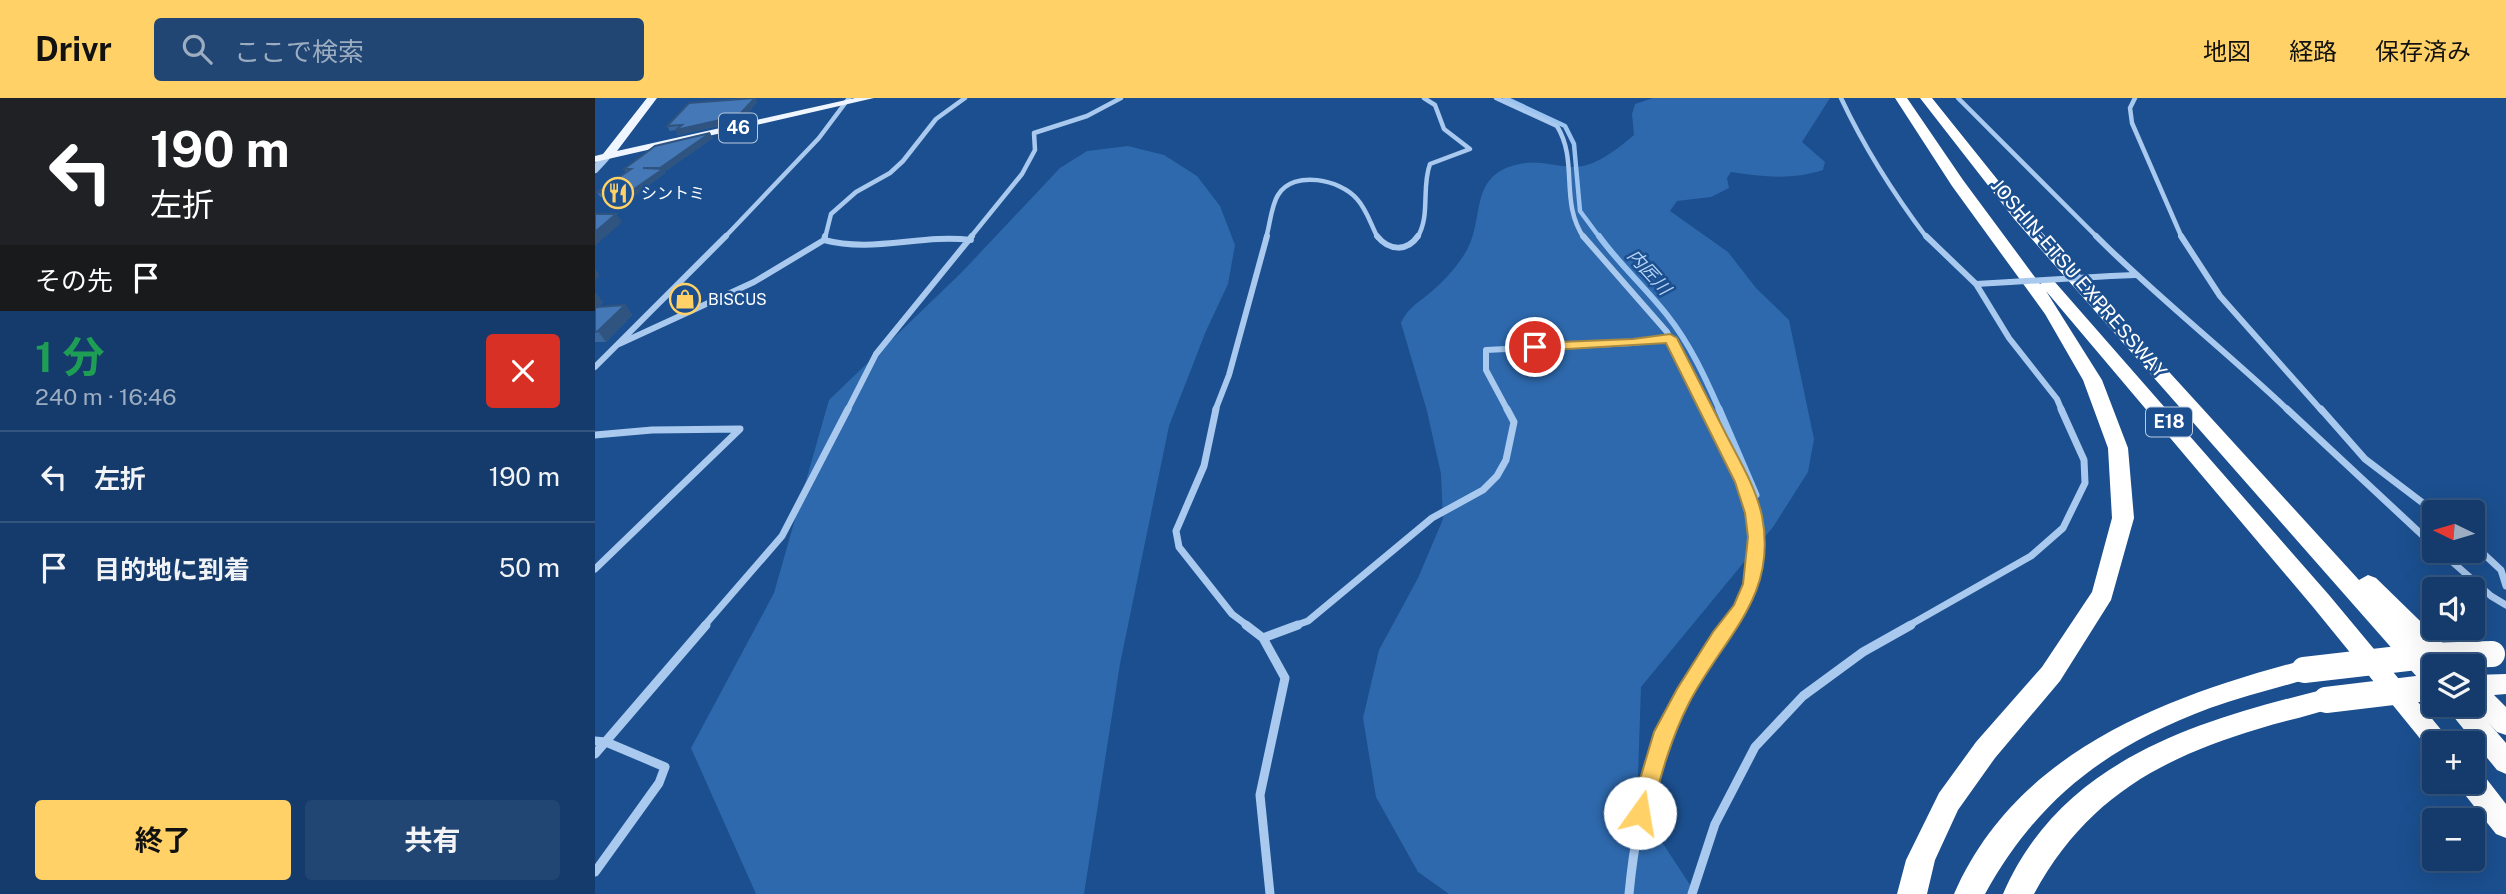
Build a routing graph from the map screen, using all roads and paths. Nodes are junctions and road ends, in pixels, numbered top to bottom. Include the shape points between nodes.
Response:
1 (652, 98) edge
2 (869, 98) edge
3 (965, 98) edge
4 (1122, 98) edge
5 (1424, 98) edge
6 (1496, 98) edge
7 (1840, 98) edge
8 (1926, 98) edge
9 (1958, 98) edge
10 (2134, 98) edge
11 (847, 101) edge
12 (1907, 106) edge
13 (600, 158) edge
14 (595, 169) edge
15 (824, 240) junction
16 (971, 240) junction
17 (2134, 275) junction
18 (1976, 284) junction
19 (1670, 338) junction
20 (619, 344) junction
21 (595, 367) edge
22 (2163, 376) junction
23 (595, 435) edge
24 (2422, 502) edge
25 (2422, 535) edge
26 (2485, 555) edge
27 (2455, 564) edge
28 (595, 569) edge
29 (2506, 586) edge
30 (2491, 596) junction
31 (2506, 605) edge
32 (1263, 638) junction
33 (2437, 654) edge
34 (2499, 655) edge
35 (2422, 666) edge
36 (2506, 684) edge
37 (2485, 687) edge
38 (2422, 688) edge
39 (2485, 701) edge
40 (2467, 717) edge
41 (2506, 723) edge
42 (2429, 731) edge
43 (600, 741) edge
44 (595, 754) edge
45 (2506, 762) edge
46 (2481, 794) edge
47 (2506, 825) edge
48 (595, 872) edge
49 (1270, 894) edge
50 (1629, 894) edge
51 (1692, 894) edge
52 (1912, 894) edge
53 (1969, 894) edge
54 (2018, 894) edge

1 - 13 main road
2 - 11 main road, 46
3 - 15 street via 936,120 890,173 856,192 831,214
4 - 16 street via 1087,116 1034,133 1035,150 1022,174
5 - 32 street via 1435,105 1444,129 1470,149 1430,164 1424,182 1423,226 1413,243 1398,248 1380,241 1359,200 1328,183 1296,182 1278,195 1229,375 1217,403 1204,466 1176,531 1179,547 1232,614
6 - 19 street via 1557,126 1564,134 1570,156 1566,181 1573,217 1589,243
7 - 18 street via 1894,194 1927,238
8 - 22 highway, JOSHIN-ETSU EXPRESSWAY / E18 via 2021,217
9 - 17 street
10 - 24 street via 2132,123 2181,237 2220,296 2365,459
11 - 13 main road, 46
11 - 20 street via 819,138
12 - 42 highway, JOSHIN-ETSU EXPRESSWAY / E18 via 2001,229
12 - 52 highway via 1933,150 2077,348 2117,442 2125,507 2111,572 2078,640 1949,798 1928,839
13 - 14 street
15 - 16 street via 851,246 934,237
15 - 20 street via 754,282
16 - 43 street via 876,354 782,536
17 - 18 street, bridge
17 - 25 street via 2220,346
18 - 51 street via 2057,399 2084,460 2085,483 2063,528 2031,556 1863,652 1803,696 1755,747 1714,824
19 - 32 street via 1486,349 1486,370 1514,422 1506,460 1497,477 1483,490 1432,518 1308,621
19 - 50 street via 1743,482 1753,513 1756,562 1741,609 1683,695 1661,738 1645,788
20 - 21 street
22 - 33 highway
22 - 35 highway, JOSHIN-ETSU EXPRESSWAY / E18
23 - 28 street via 740,429
26 - 29 street via 2501,570
27 - 30 street
29 - 30 street
30 - 31 street
32 - 49 street via 1285,678 1260,795
34 - 53 highway, bridge via 2424,656 2304,670 2178,708 2075,764 2032,800 1997,843
36 - 37 highway
38 - 54 highway, bridge via 2326,700 2263,715 2156,757 2109,785 2069,818 2036,859
39 - 41 highway
40 - 45 highway
43 - 44 street
43 - 48 street via 665,767 659,783
46 - 47 highway

